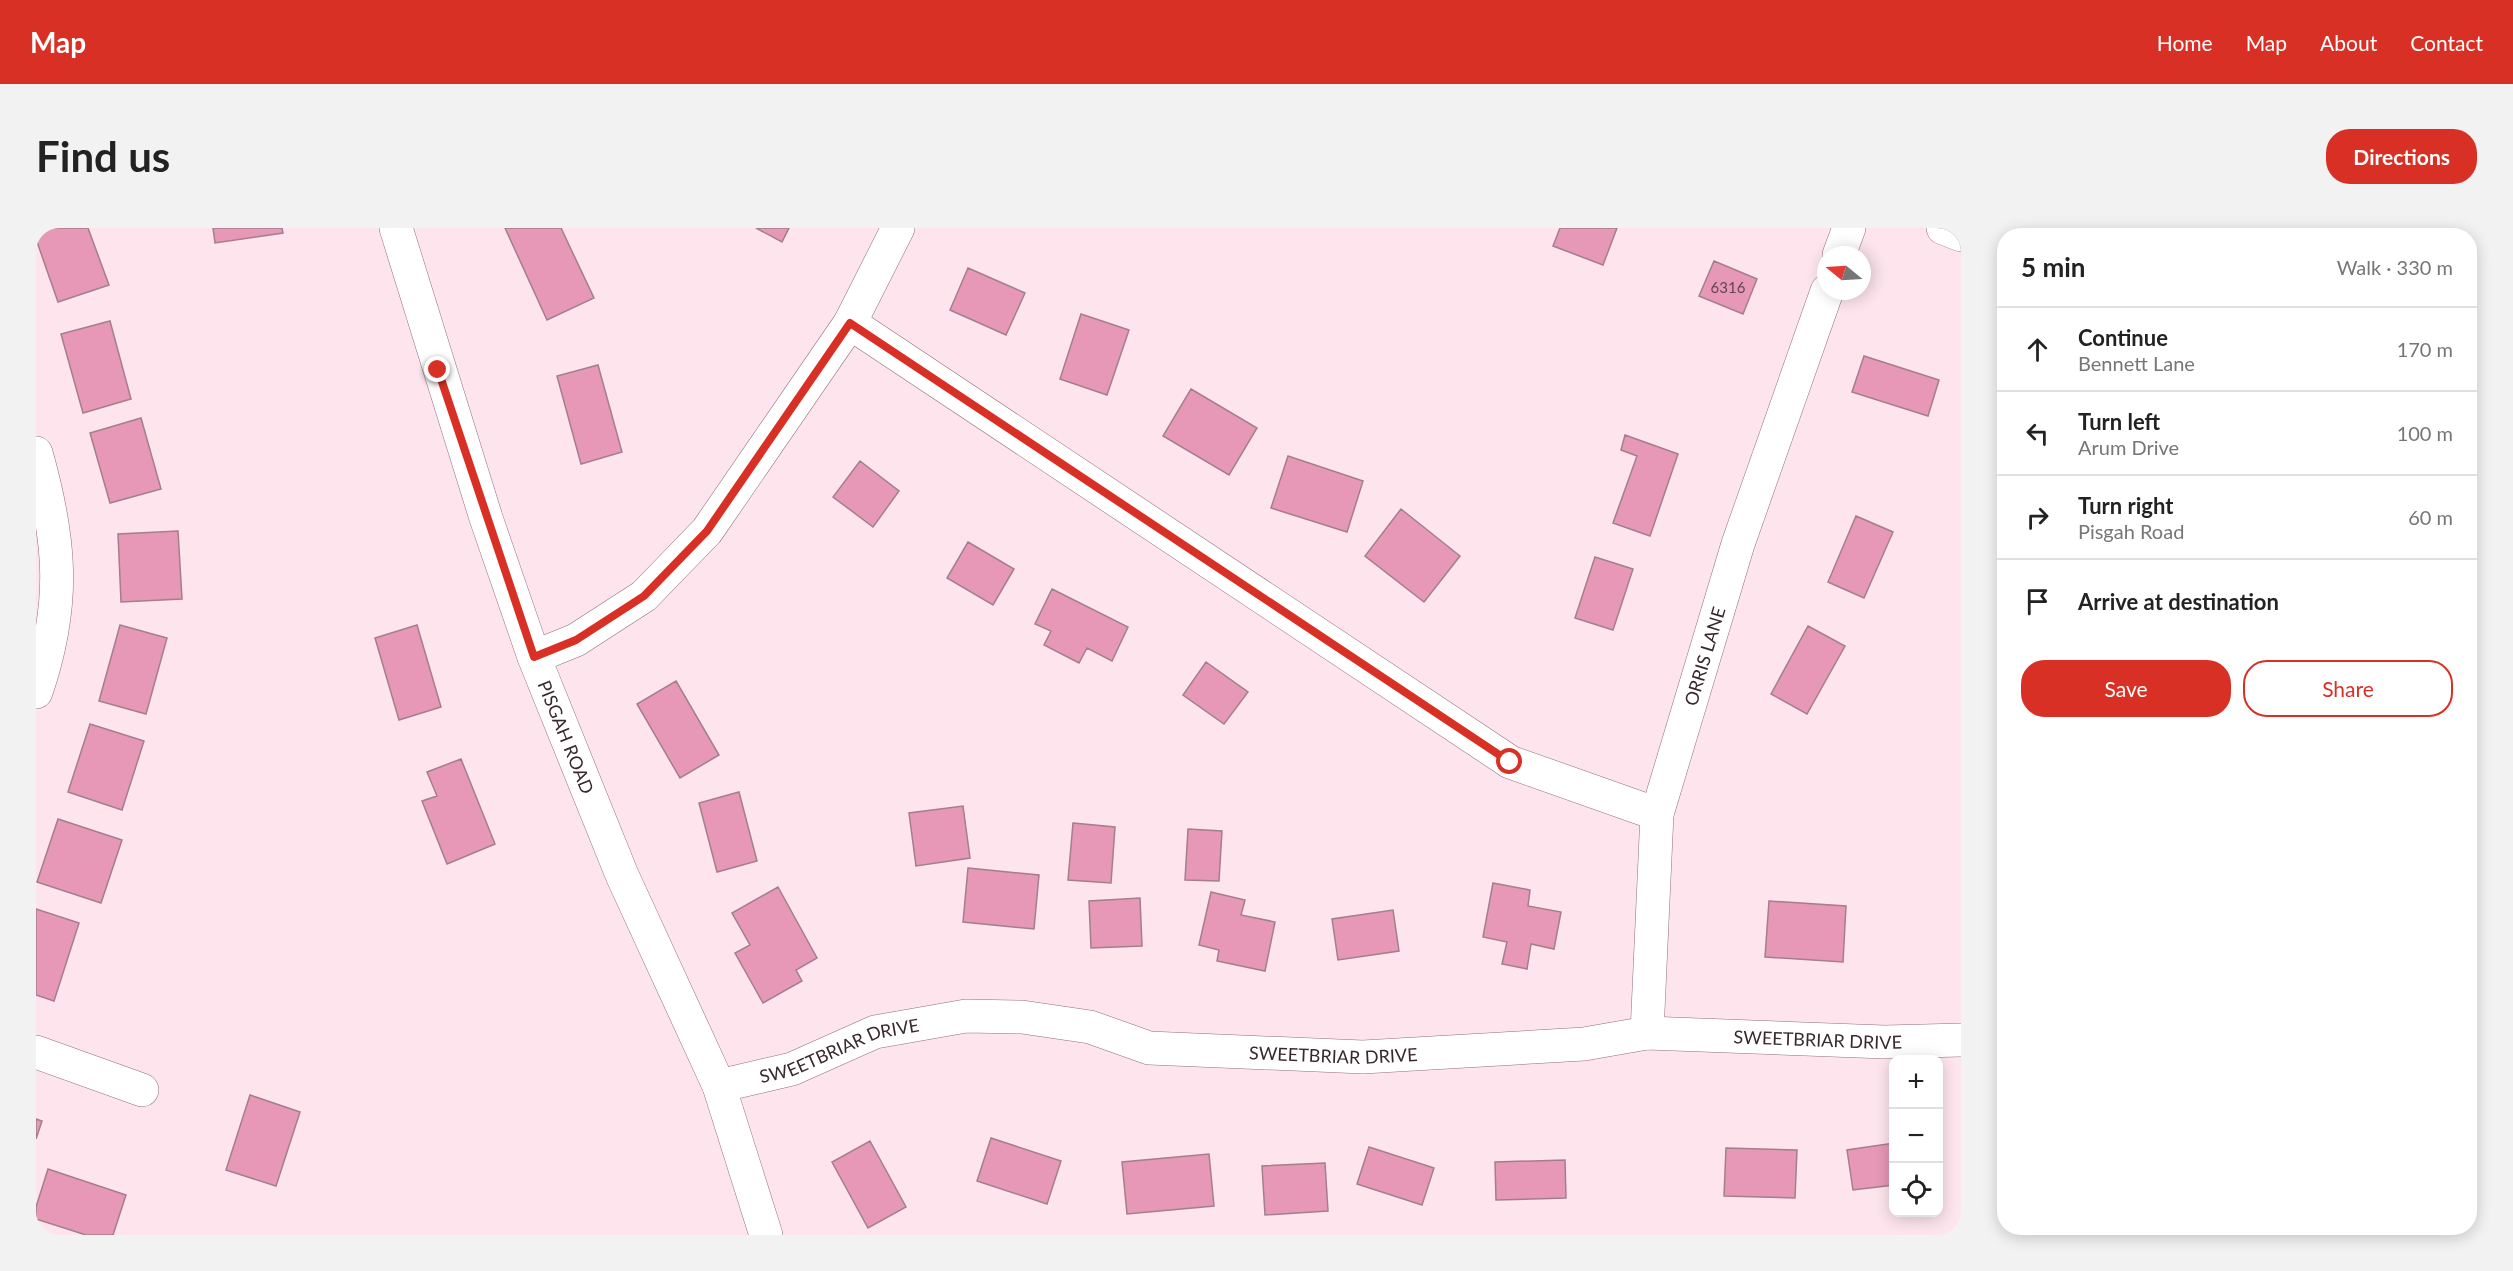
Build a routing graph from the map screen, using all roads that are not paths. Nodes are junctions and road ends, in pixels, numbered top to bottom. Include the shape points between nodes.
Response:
1 (396, 228) edge
2 (898, 228) edge
3 (1849, 228) edge
4 (1943, 228) edge
5 (1961, 235) edge
6 (1842, 246) edge
7 (1824, 300) edge
8 (850, 323) junction
9 (36, 453) edge
10 (534, 657) junction
11 (36, 692) edge
12 (1657, 814) junction
13 (1647, 1033) junction
14 (1961, 1040) edge
15 (36, 1052) edge
16 (719, 1086) junction
17 (142, 1090) dead end
18 (766, 1235) edge

1 - 10 street, PISGAH ROAD via 475,486
2 - 8 street
3 - 6 street
4 - 5 street
7 - 12 street, ORRIS LANE via 1738,544
8 - 10 street via 707,531 644,596 576,640
8 - 12 street via 1510,762
9 - 11 street via 51,504 57,579 49,655
10 - 16 street, PISGAH ROAD via 622,875
12 - 13 street, ORRIS LANE
13 - 14 street, SWEETBRIAR DRIVE via 1885,1042
13 - 16 street, SWEETBRIAR DRIVE via 1584,1044 1364,1057 1149,1048 1090,1027 1022,1017 966,1016 875,1032 792,1069
15 - 17 street
16 - 18 street, PISGAH ROAD

